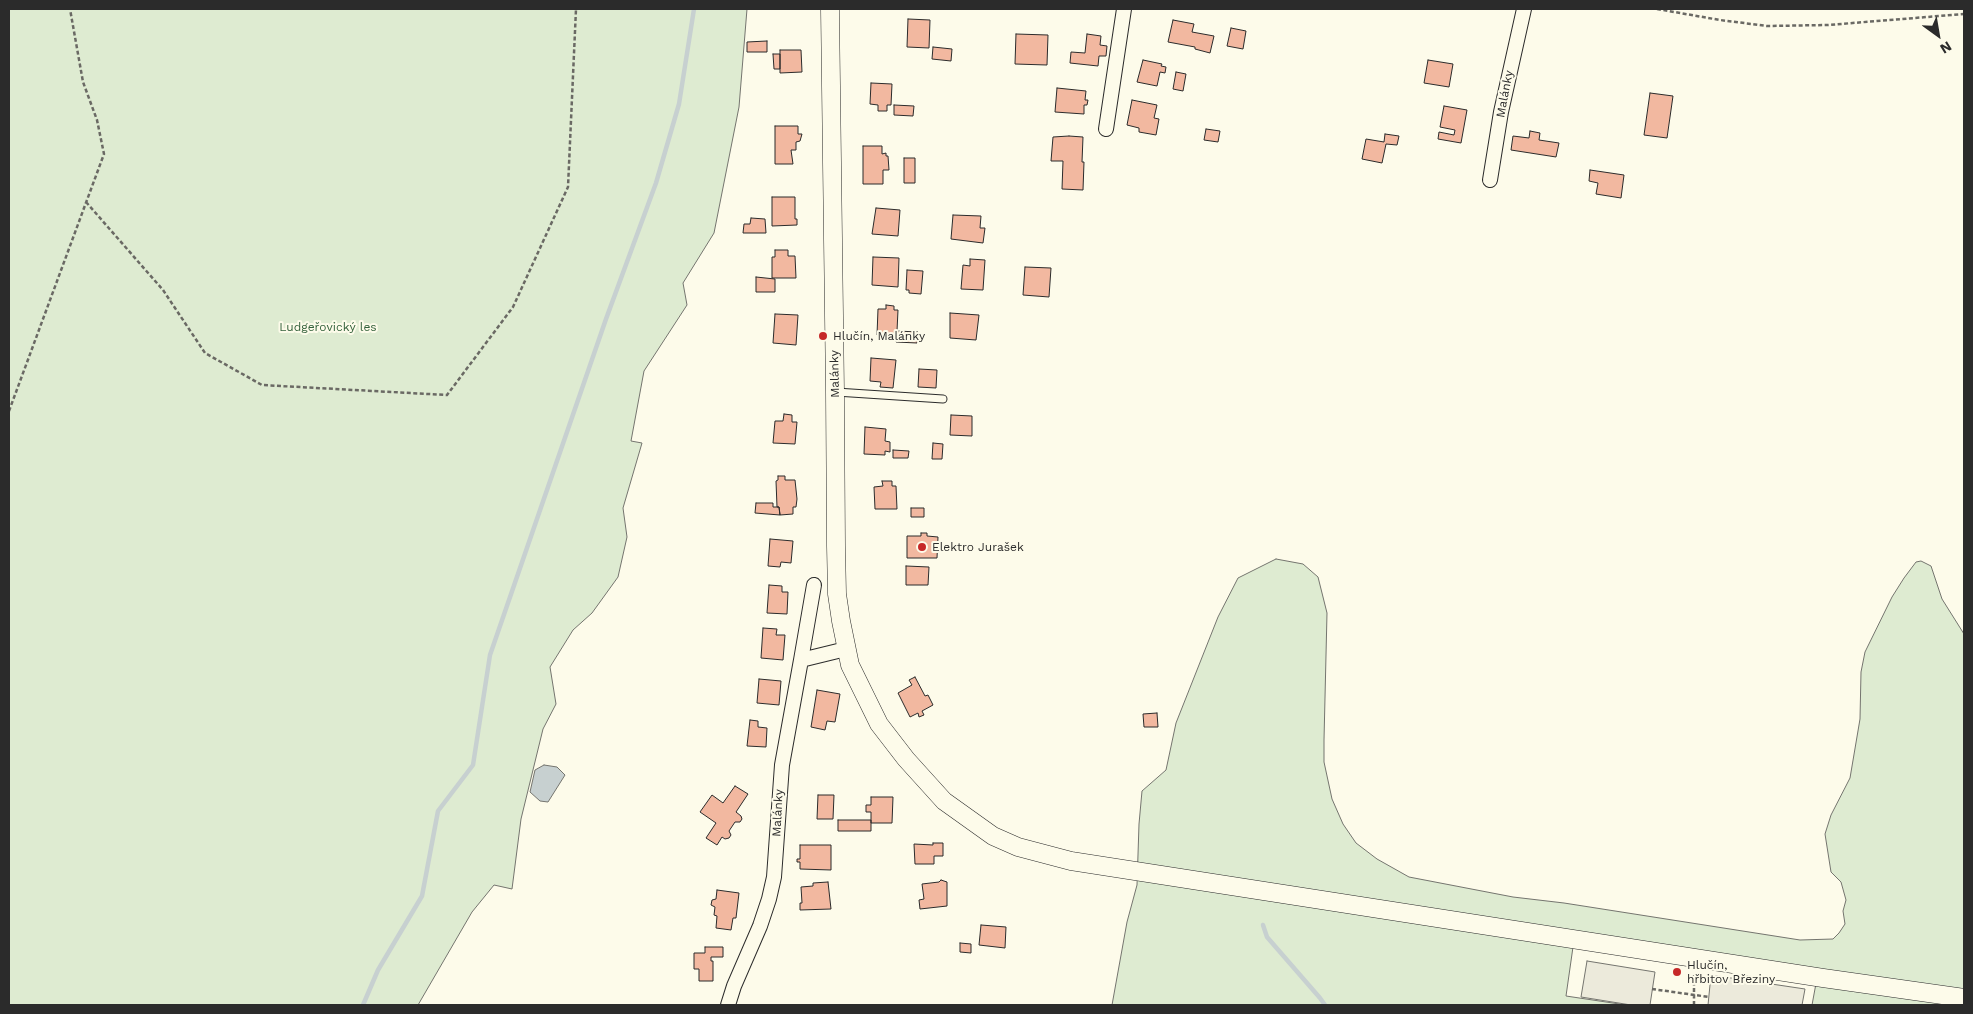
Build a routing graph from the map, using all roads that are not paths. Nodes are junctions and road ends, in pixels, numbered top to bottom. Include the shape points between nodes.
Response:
1 (830, 9) edge
2 (1124, 9) edge
3 (1524, 9) edge
4 (1106, 129) dead end
5 (1490, 180) dead end
6 (836, 392) junction
7 (943, 399) dead end
8 (814, 585) dead end
9 (846, 648) junction
10 (802, 660) junction
11 (1964, 998) edge
12 (728, 1005) edge

1 - 6 street, Malánky
2 - 4 street
3 - 5 street, Malánky
6 - 7 lane
6 - 9 street, Malánky via 837,584
8 - 10 street, Malánky
9 - 10 street
9 - 11 street, Malánky via 878,724 906,760 944,800 984,831 1018,847 1101,866
10 - 12 street, Malánky via 782,764 774,878 760,926

